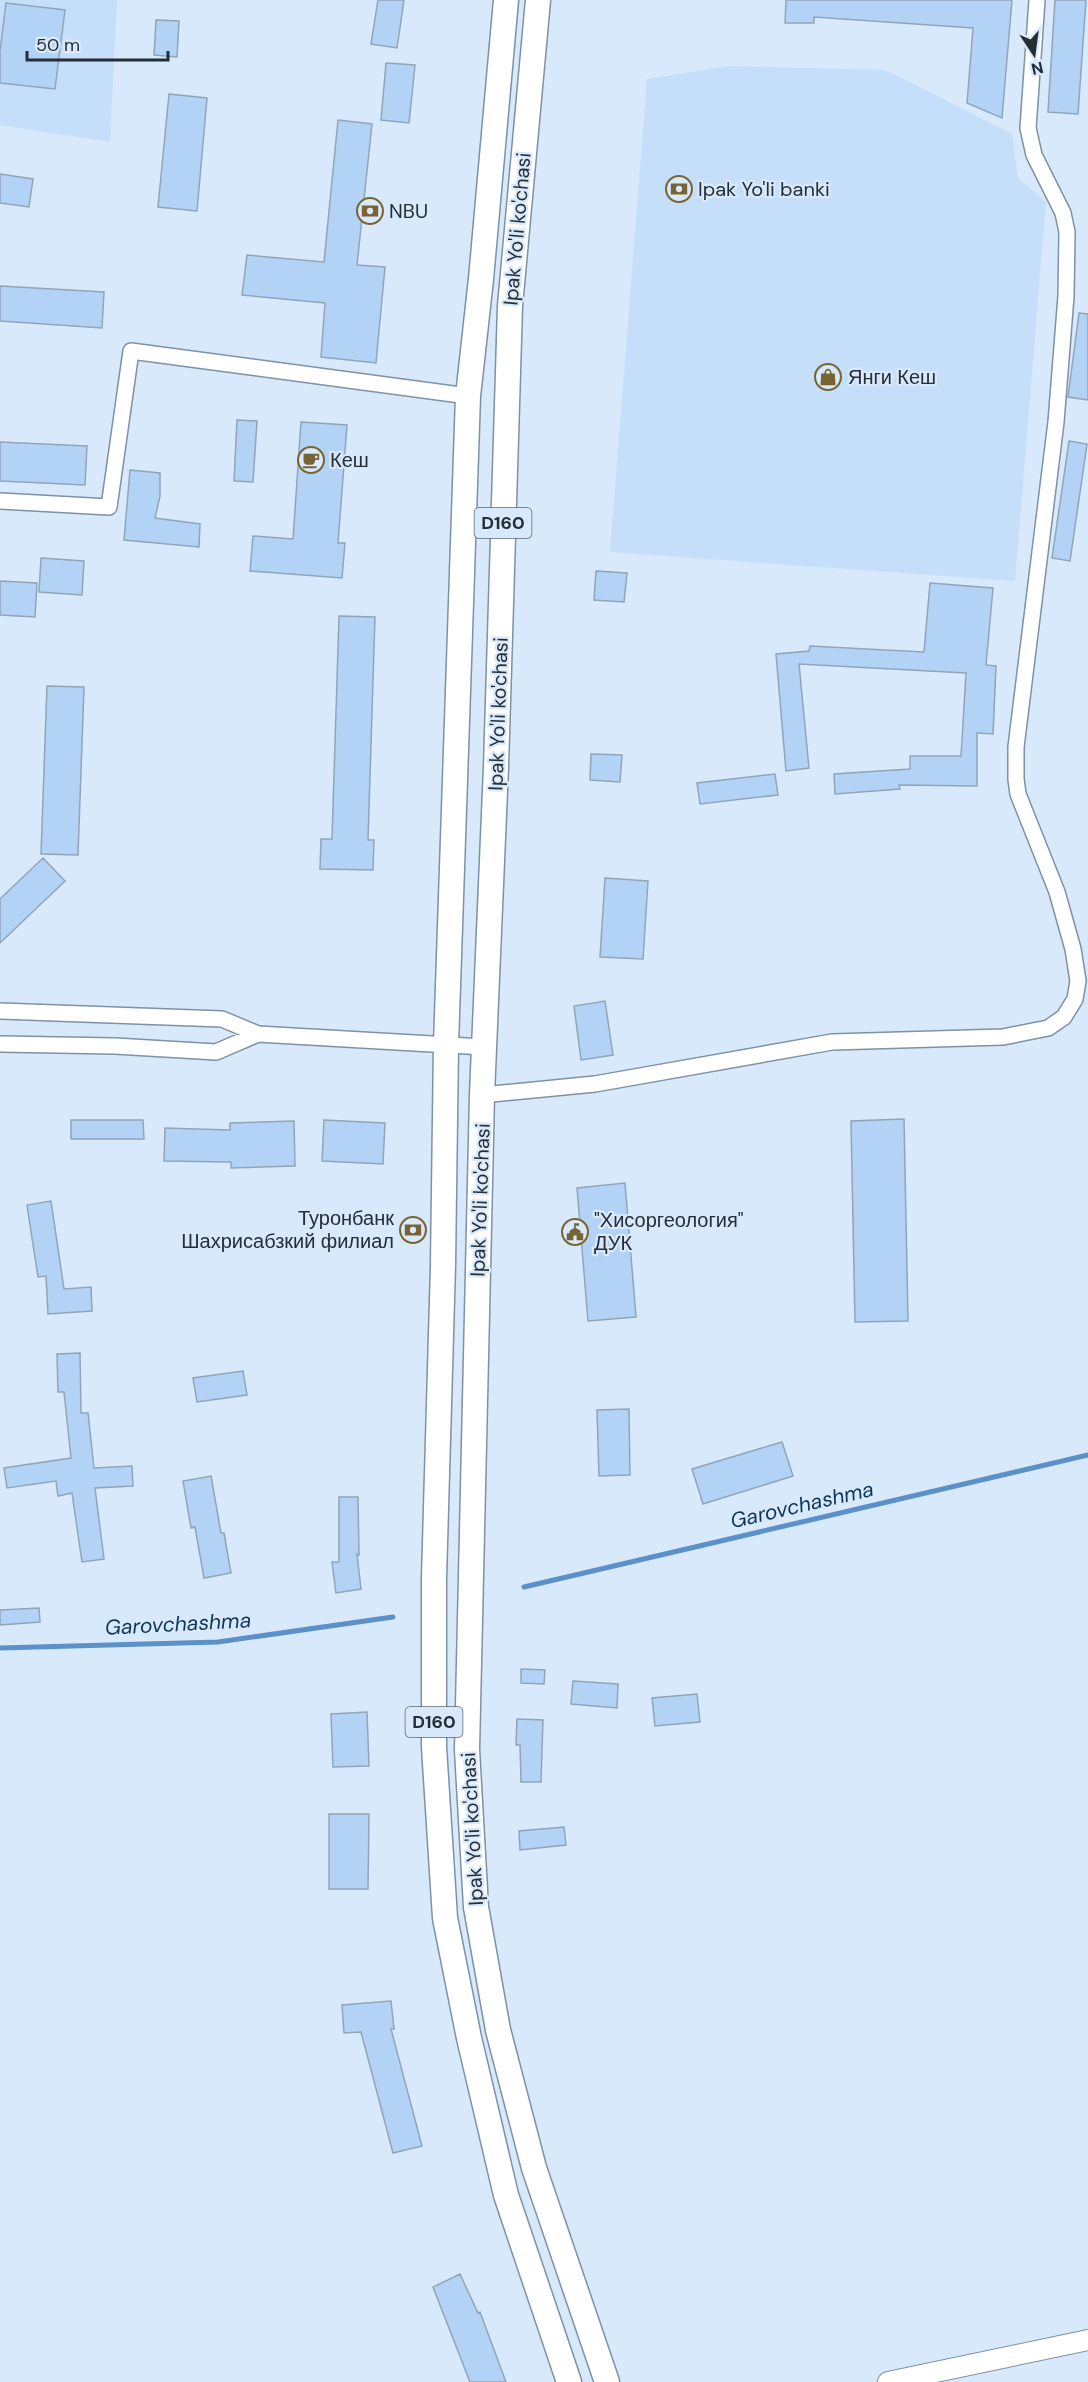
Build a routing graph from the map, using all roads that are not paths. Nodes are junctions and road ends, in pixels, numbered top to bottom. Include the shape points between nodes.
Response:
1 (506, 0) edge
2 (538, 0) edge
3 (1037, 0) edge
4 (468, 396) junction
5 (0, 501) edge
6 (0, 1011) edge
7 (258, 1034) junction
8 (0, 1044) edge
9 (446, 1045) junction
10 (484, 1047) junction
11 (482, 1095) junction
12 (1088, 2340) edge
13 (569, 2382) edge
14 (607, 2382) edge
15 (888, 2382) edge

1 - 4 main road, Ipak Yo'li ko'chasi / D160
2 - 10 main road, Ipak Yo'li ko'chasi / D160 via 510,306
3 - 11 street via 1028,128 1034,154 1065,222 1066,296 1056,423 1016,747 1016,779 1018,794 1057,891 1073,949 1078,981 1075,999 1064,1017 1048,1028 1002,1037 832,1042 595,1084
4 - 5 street via 131,351 109,507
4 - 9 main road, Ipak Yo'li ko'chasi / D160
6 - 7 street via 222,1019
7 - 8 street via 216,1052
7 - 9 street
9 - 10 street
9 - 13 main road, Ipak Yo'li ko'chasi / D160 via 434,1578 434,1747 445,1918 506,2195
10 - 11 main road, Ipak Yo'li ko'chasi / D160
11 - 14 main road, Ipak Yo'li ko'chasi / D160 via 467,1750 476,1907 498,2030 534,2168
12 - 15 street

